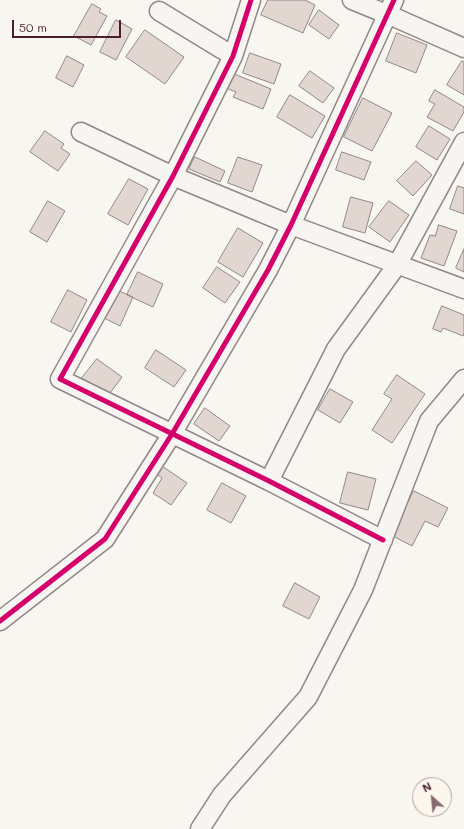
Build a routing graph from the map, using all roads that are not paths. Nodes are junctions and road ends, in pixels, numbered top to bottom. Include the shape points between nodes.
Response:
1 (251, 0) edge
2 (352, 0) edge
3 (391, 7) edge
4 (159, 11) dead end
5 (464, 48) edge
6 (233, 56) junction
7 (81, 132) dead end
8 (464, 142) edge
9 (173, 176) junction
10 (291, 225) junction
11 (398, 265) junction
12 (464, 289) edge
13 (464, 379) edge
14 (172, 434) junction
15 (269, 481) junction
16 (383, 540) junction
17 (0, 621) edge
18 (200, 829) edge

1 - 6 street
2 - 3 street
3 - 5 street
3 - 10 street
4 - 6 street
6 - 9 street
7 - 9 street
8 - 11 street
9 - 10 street
9 - 14 street via 60,379
10 - 11 street
10 - 14 street via 268,270
11 - 12 street
11 - 15 street via 336,349
13 - 16 street via 429,421
14 - 15 street
14 - 17 street via 104,538
15 - 16 street
16 - 18 street via 363,590 308,697 222,795

